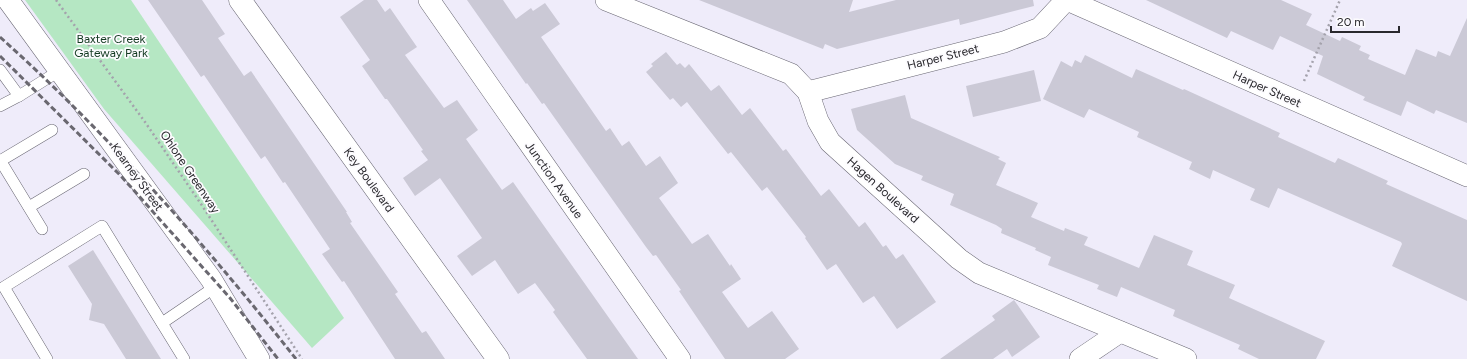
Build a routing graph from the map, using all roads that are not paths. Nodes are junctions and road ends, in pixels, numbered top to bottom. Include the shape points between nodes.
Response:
1 (8, 0) edge
2 (240, 0) edge
3 (429, 0) edge
4 (606, 0) edge
5 (1067, 0) edge
6 (0, 70) edge
7 (59, 71) junction
8 (808, 92) junction
9 (19, 96) junction
10 (0, 106) edge
11 (52, 130) dead end
12 (0, 160) edge
13 (84, 174) dead end
14 (1467, 176) edge
15 (29, 207) junction
16 (42, 229) dead end
17 (215, 286) junction
18 (162, 323) junction
19 (1120, 332) junction
20 (47, 359) edge
21 (184, 359) edge
22 (259, 359) edge
23 (498, 359) edge
24 (680, 359) edge
25 (1080, 359) edge
26 (1186, 359) edge

1 - 7 street, Kearney Street
2 - 23 street, Key Boulevard
3 - 24 street, Junction Avenue
4 - 8 street, Hagen Boulevard via 791,74
5 - 8 street, Harper Street via 1040,28 1004,42
5 - 14 street, Harper Street
6 - 9 lane
7 - 9 lane
7 - 17 street, Kearney Street
8 - 19 street, Hagen Boulevard via 818,121 830,142 960,259 979,273
9 - 10 lane
11 - 12 lane
12 - 15 lane
13 - 15 lane
15 - 16 lane
17 - 18 lane
17 - 22 street, Kearney Street
18 - 20 lane via 102,226 4,287
18 - 21 lane
19 - 25 street
19 - 26 street, Hagen Boulevard

